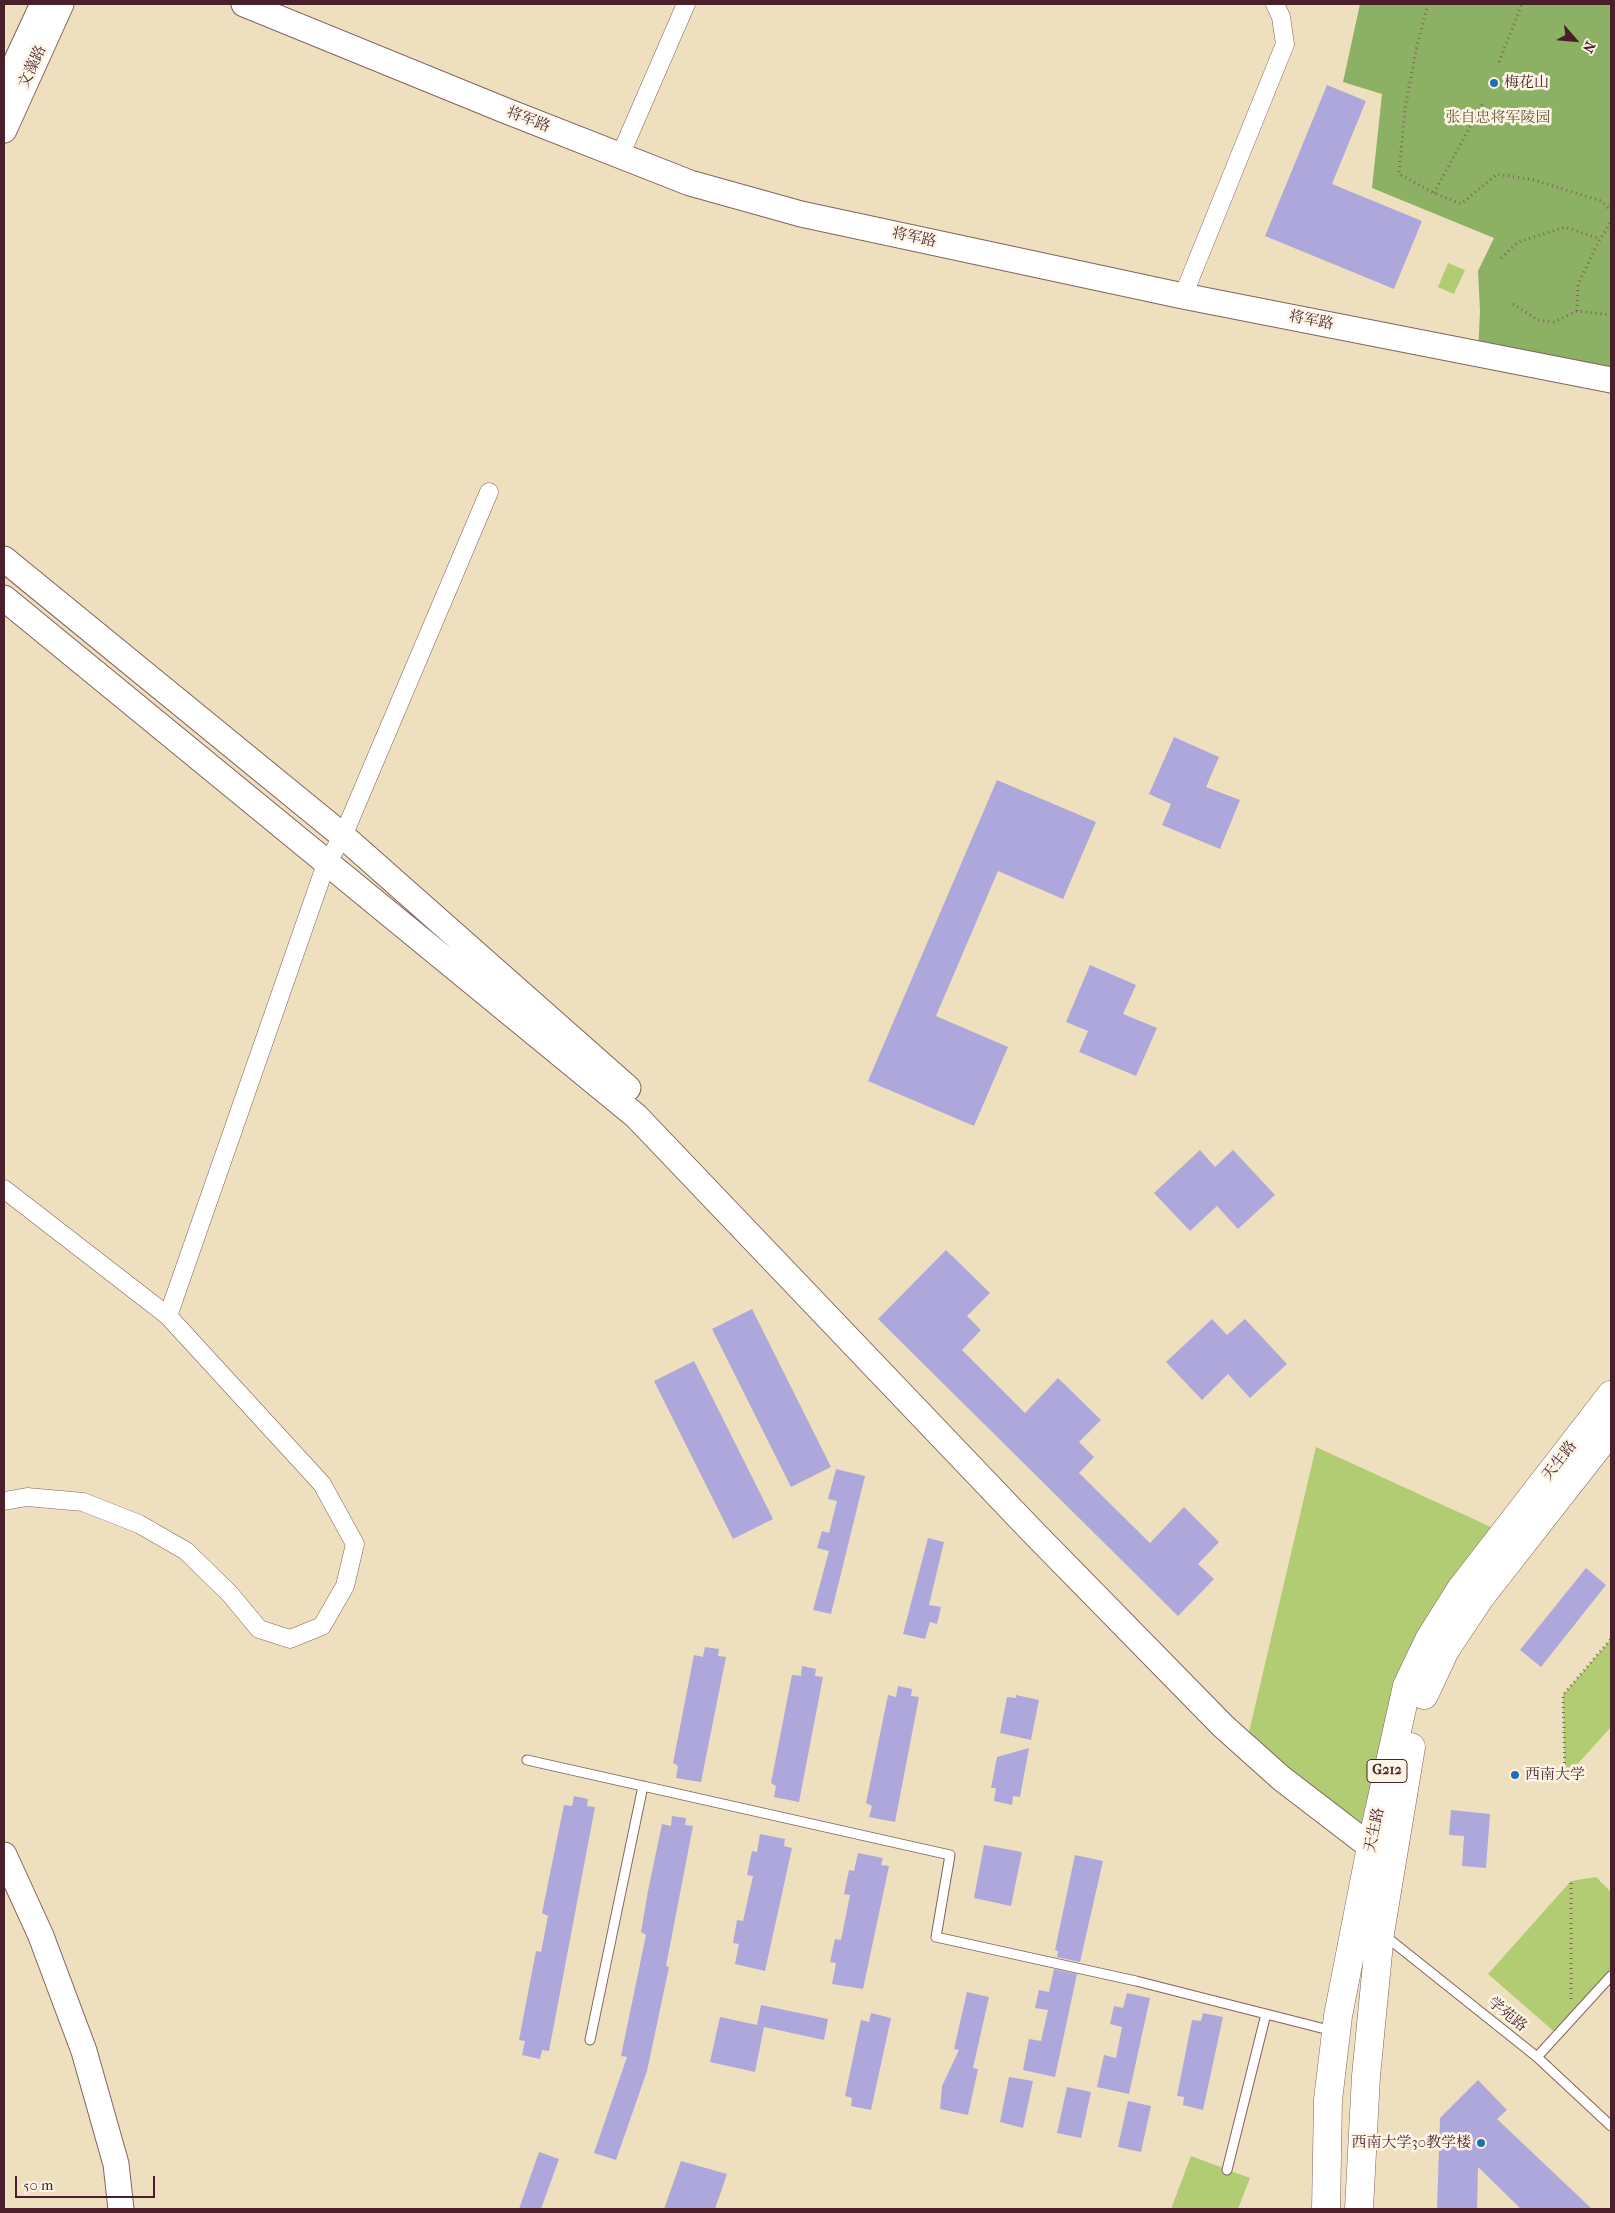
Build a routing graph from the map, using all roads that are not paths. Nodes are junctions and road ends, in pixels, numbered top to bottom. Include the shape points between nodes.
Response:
1 (43, 4) edge
2 (60, 4) edge
3 (244, 4) edge
4 (686, 4) edge
5 (1275, 4) edge
6 (4, 88) edge
7 (4, 130) edge
8 (620, 156) junction
9 (1183, 296) junction
10 (1611, 380) edge
11 (489, 492) dead end
12 (4, 559) edge
13 (4, 598) edge
14 (343, 836) junction
15 (326, 864) junction
16 (4, 1189) edge
17 (795, 1281) junction
18 (168, 1316) junction
19 (1611, 1395) edge
20 (1611, 1430) edge
21 (4, 1501) edge
22 (527, 1760) dead end
23 (643, 1786) junction
24 (1371, 1847) junction
25 (4, 1855) edge
26 (1380, 1933) junction
27 (1611, 1976) edge
28 (1266, 2014) junction
29 (1336, 2032) junction
30 (590, 2040) dead end
31 (1537, 2056) junction
32 (1611, 2126) edge
33 (1227, 2170) dead end
34 (121, 2209) edge
35 (1326, 2209) edge
36 (1359, 2209) edge

1 - 6 street, 文藻路
2 - 7 street, 文藻路
3 - 8 street, 将军路
4 - 8 street
5 - 9 street via 1281,17 1285,44
8 - 9 street, 将军路 via 690,183 801,214
9 - 10 street, 将军路
11 - 14 street
12 - 14 street
13 - 15 street
14 - 15 street
14 - 17 street via 642,1101
15 - 17 street via 636,1116
15 - 18 street
16 - 18 street
17 - 24 street via 1031,1530 1223,1726 1281,1778
18 - 21 street via 322,1484 355,1544 345,1586 322,1626 290,1639 259,1629 230,1594 186,1551 139,1524 83,1502 27,1497
19 - 24 highway, 天生路 / G212 via 1461,1589 1429,1640 1407,1686
20 - 26 highway, 天生路 / G212 via 1481,1596 1445,1650 1426,1691 1413,1736
22 - 23 lane
23 - 28 lane via 950,1855 936,1937 1136,1981
23 - 30 lane
24 - 29 highway, 天生路 / G212
25 - 34 street via 41,1936 84,2051 116,2164
26 - 31 lane, 学苑路
26 - 36 highway, 天生路 / G212 via 1366,2076
27 - 31 lane
28 - 29 lane
28 - 33 lane
29 - 35 highway, 天生路 / G212 via 1328,2100
31 - 32 lane, 学苑路

